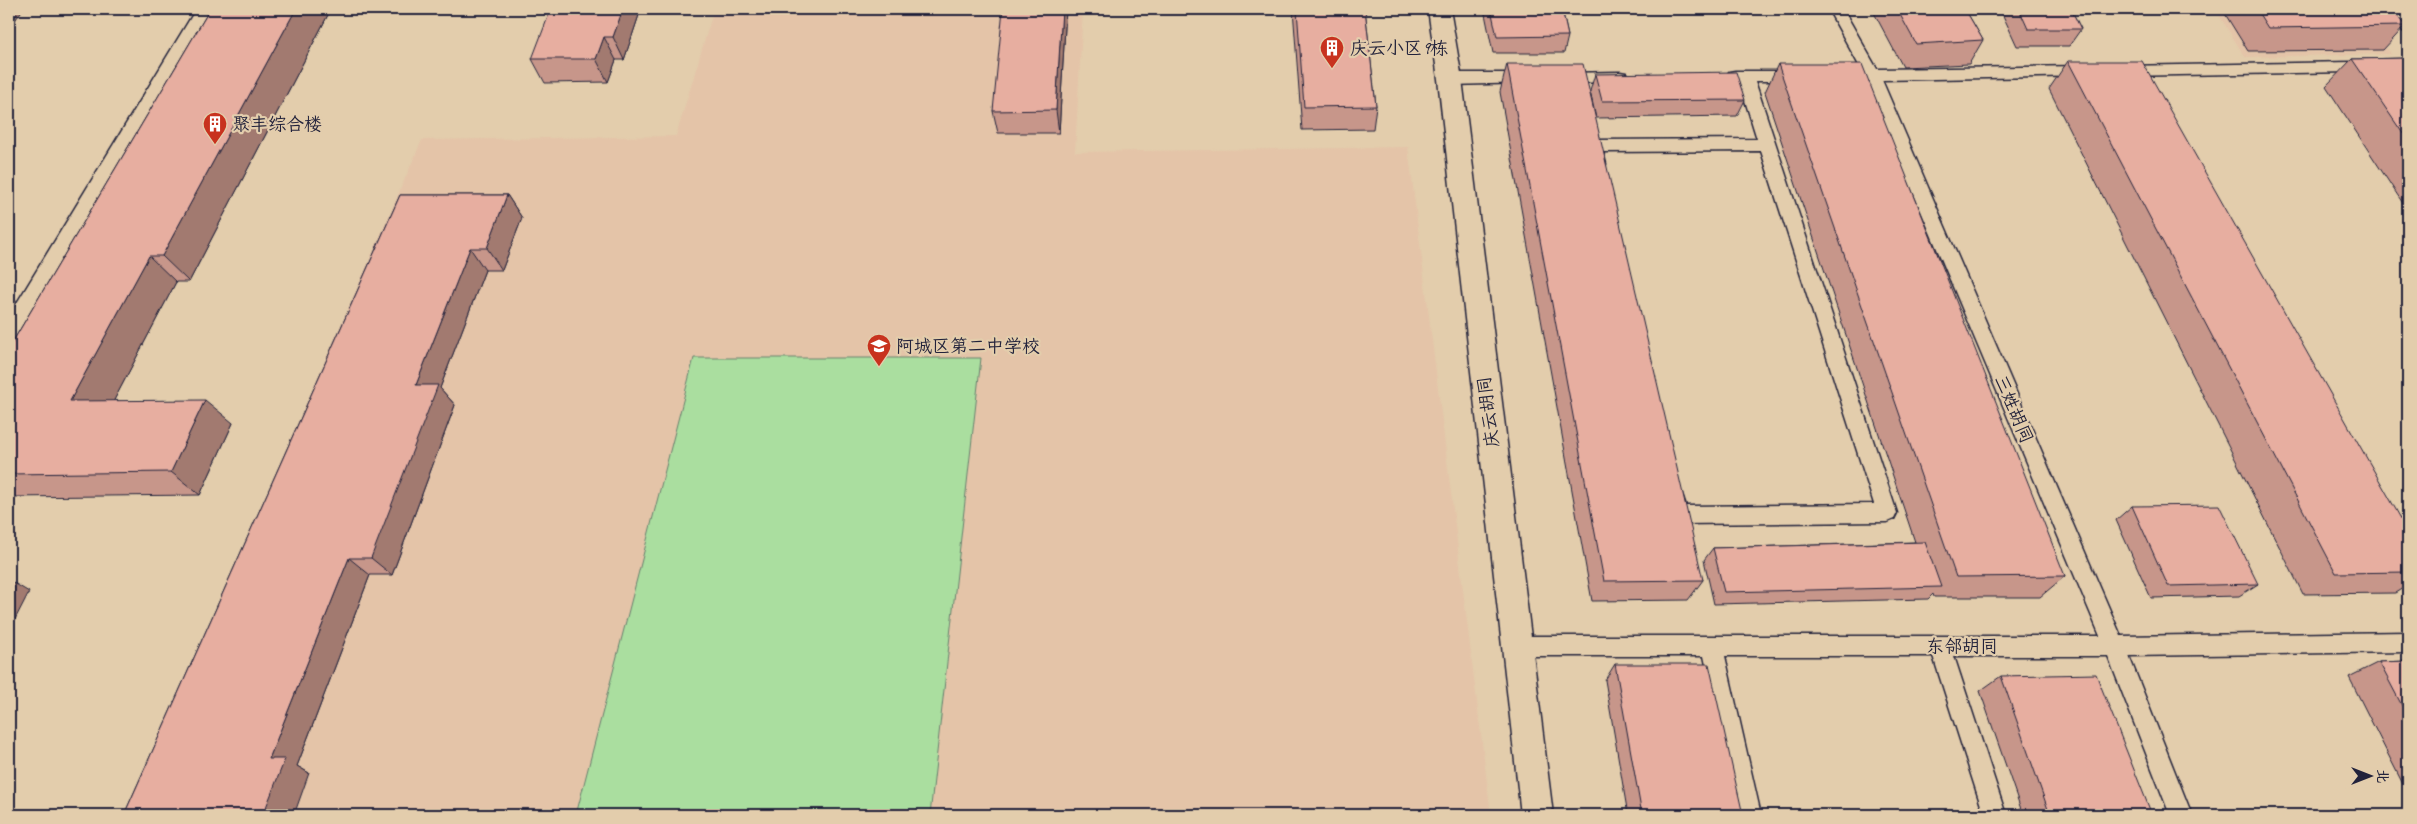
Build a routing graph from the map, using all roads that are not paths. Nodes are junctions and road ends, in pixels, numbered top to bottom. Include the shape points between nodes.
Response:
1 (207, 9) edge
2 (1439, 9) edge
3 (1836, 9) edge
4 (2394, 9) edge
5 (2408, 27) edge
6 (2408, 66) edge
7 (1872, 75) junction
8 (1715, 76) edge
9 (1745, 76) junction
10 (1637, 77) edge
11 (1450, 79) junction
12 (1767, 146) junction
13 (1603, 185) edge
14 (9, 339) edge
15 (1672, 486) edge
16 (2408, 642) edge
17 (1516, 646) junction
18 (1712, 646) junction
19 (1940, 646) junction
20 (2115, 646) junction
21 (1537, 815) edge
22 (1750, 815) edge
23 (1995, 815) edge
24 (2181, 815) edge

1 - 14 street
2 - 11 street, 庆云胡同
3 - 7 lane, 三姓胡同
4 - 5 lane
6 - 7 lane
7 - 9 lane
7 - 20 lane, 三姓胡同
8 - 9 lane
9 - 12 lane
10 - 11 lane
11 - 17 street, 庆云胡同
12 - 13 lane via 1594,146
12 - 15 lane via 1887,513 1679,515
16 - 20 lane, 东邻胡同
17 - 18 lane, 东邻胡同
17 - 21 street, 庆云胡同
18 - 19 lane, 东邻胡同
18 - 22 lane
19 - 20 lane, 东邻胡同
19 - 23 lane
20 - 24 lane, 三姓胡同

